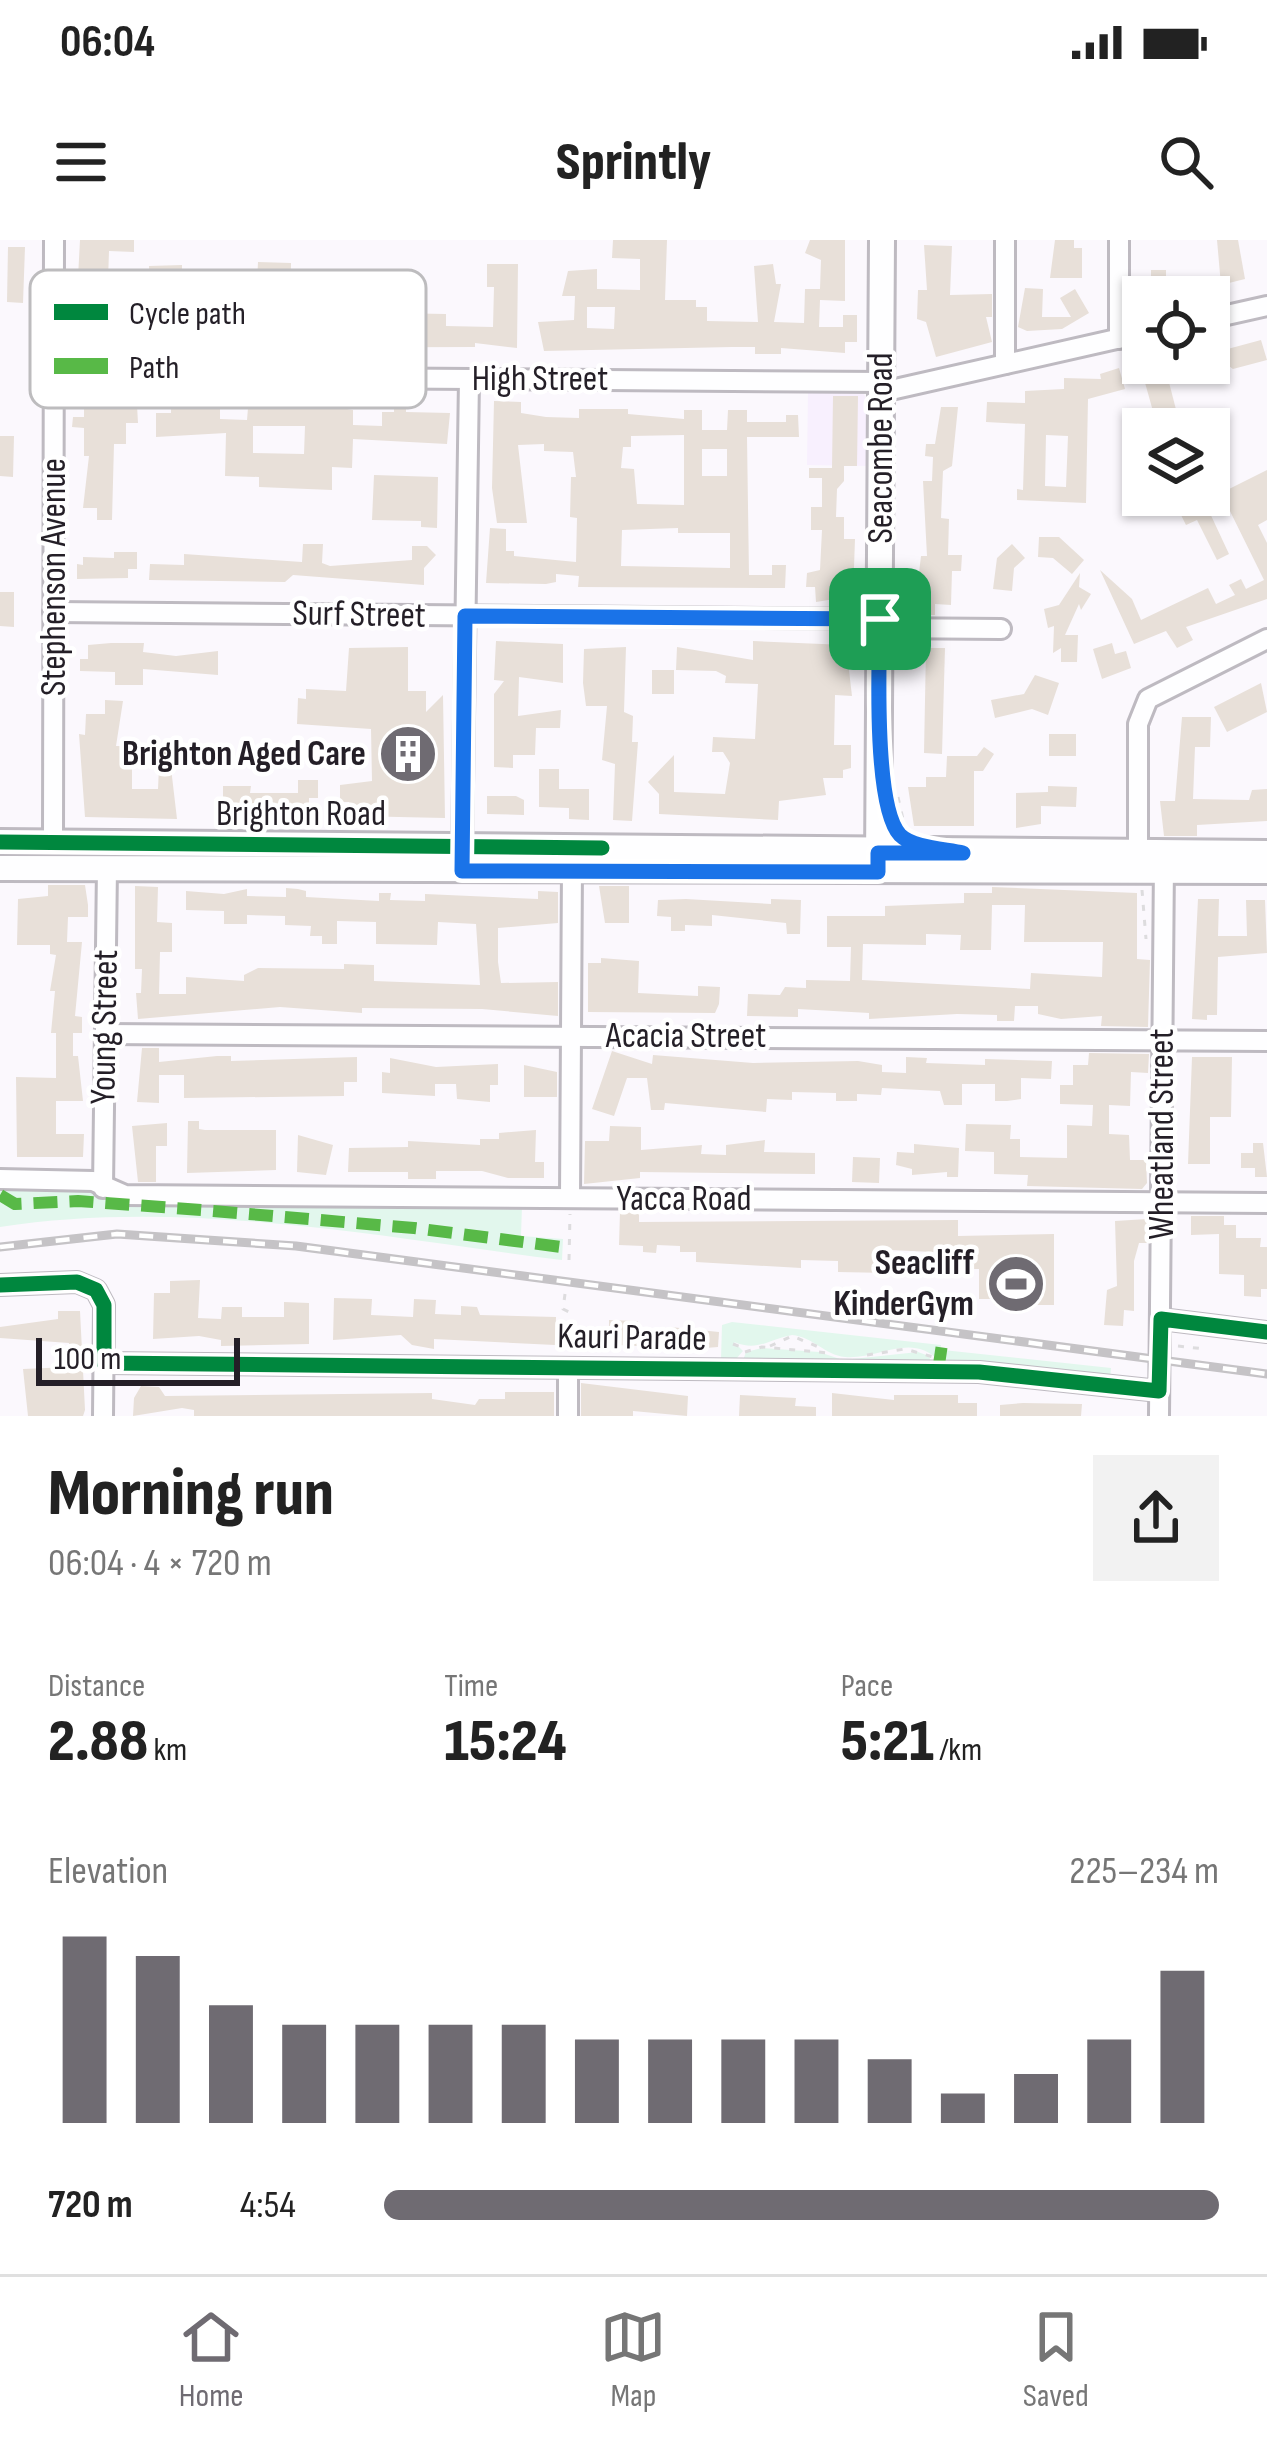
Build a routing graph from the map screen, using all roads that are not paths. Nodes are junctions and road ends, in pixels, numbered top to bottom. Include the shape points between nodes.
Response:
1 (54, 240) edge
2 (882, 240) edge
3 (1005, 240) edge
4 (1119, 240) edge
5 (54, 270) edge
6 (1267, 306) edge
7 (1230, 314) edge
8 (1122, 338) edge
9 (1119, 339) junction
10 (1005, 364) junction
11 (426, 379) edge
12 (469, 379) junction
13 (882, 387) junction
14 (55, 408) edge
15 (53, 612) junction
16 (465, 616) junction
17 (880, 624) junction
18 (1001, 629) dead end
19 (1267, 639) edge
20 (879, 745) junction
21 (879, 808) junction
22 (0, 842) edge
23 (53, 842) junction
24 (797, 852) junction
25 (963, 853) junction
26 (1267, 853) edge
27 (462, 858) junction
28 (1155, 858) junction
29 (878, 862) junction
30 (107, 867) junction
31 (572, 867) junction
32 (0, 868) edge
33 (1267, 871) edge
34 (104, 1034) junction
35 (570, 1035) junction
36 (1162, 1040) junction
37 (1267, 1041) edge
38 (0, 1179) edge
39 (103, 1188) junction
40 (570, 1198) junction
41 (1161, 1202) junction
42 (1267, 1203) edge
43 (0, 1285) edge
44 (1161, 1318) junction
45 (1267, 1332) edge
46 (569, 1362) junction
47 (104, 1363) junction
48 (1159, 1391) junction
49 (103, 1416) edge
50 (568, 1416) edge
51 (1160, 1416) edge

1 - 5 street, Stephenson Avenue
2 - 13 main road, Seacombe Road
3 - 10 street
4 - 9 street
6 - 7 street
8 - 9 street, High Street
9 - 10 street, High Street
10 - 13 street, High Street
11 - 12 street, High Street
12 - 13 street, High Street
12 - 16 street
13 - 17 main road, Seacombe Road
14 - 15 street, Stephenson Avenue
15 - 16 street, Surf Street
15 - 23 street, Stephenson Avenue
16 - 17 street, Surf Street
16 - 27 street
17 - 18 street, Surf Street
17 - 20 main road, Seacombe Road
19 - 28 street, Wheatland Street via 1148,699 1138,724
20 - 21 main road, Seacombe Road
20 - 25 main road via 900,835
21 - 24 main road via 844,843
21 - 29 main road, Seacombe Road
22 - 23 main road, Brighton Road
23 - 27 main road, Brighton Road
24 - 27 main road, Brighton Road
24 - 29 main road, Brighton Road
25 - 28 main road, Brighton Road
25 - 29 main road, Brighton Road
26 - 28 main road, Brighton Road
27 - 30 main road, Brighton Road
27 - 31 main road, Brighton Road
28 - 29 main road, Brighton Road
28 - 33 main road, Brighton Road
28 - 36 street, Wheatland Street
29 - 31 main road, Brighton Road
30 - 32 main road, Brighton Road
30 - 34 street, Young Street
31 - 35 street
34 - 35 street, Acacia Street
34 - 39 street, Young Street
35 - 36 street, Acacia Street
35 - 40 street
36 - 37 street, Acacia Street
36 - 41 street, Wheatland Street
38 - 39 street, Yacca Road via 93,1181
39 - 40 street, Yacca Road via 125,1195
40 - 41 street, Yacca Road
41 - 42 street, Yacca Road
41 - 44 street, Wheatland Street
43 - 47 street via 85,1282 96,1290 104,1305
44 - 45 street
44 - 48 street, Wheatland Street
46 - 47 street, Kauri Parade
46 - 48 street, Kauri Parade via 979,1372
46 - 50 street
47 - 49 street
48 - 51 street, Wheatland Street

